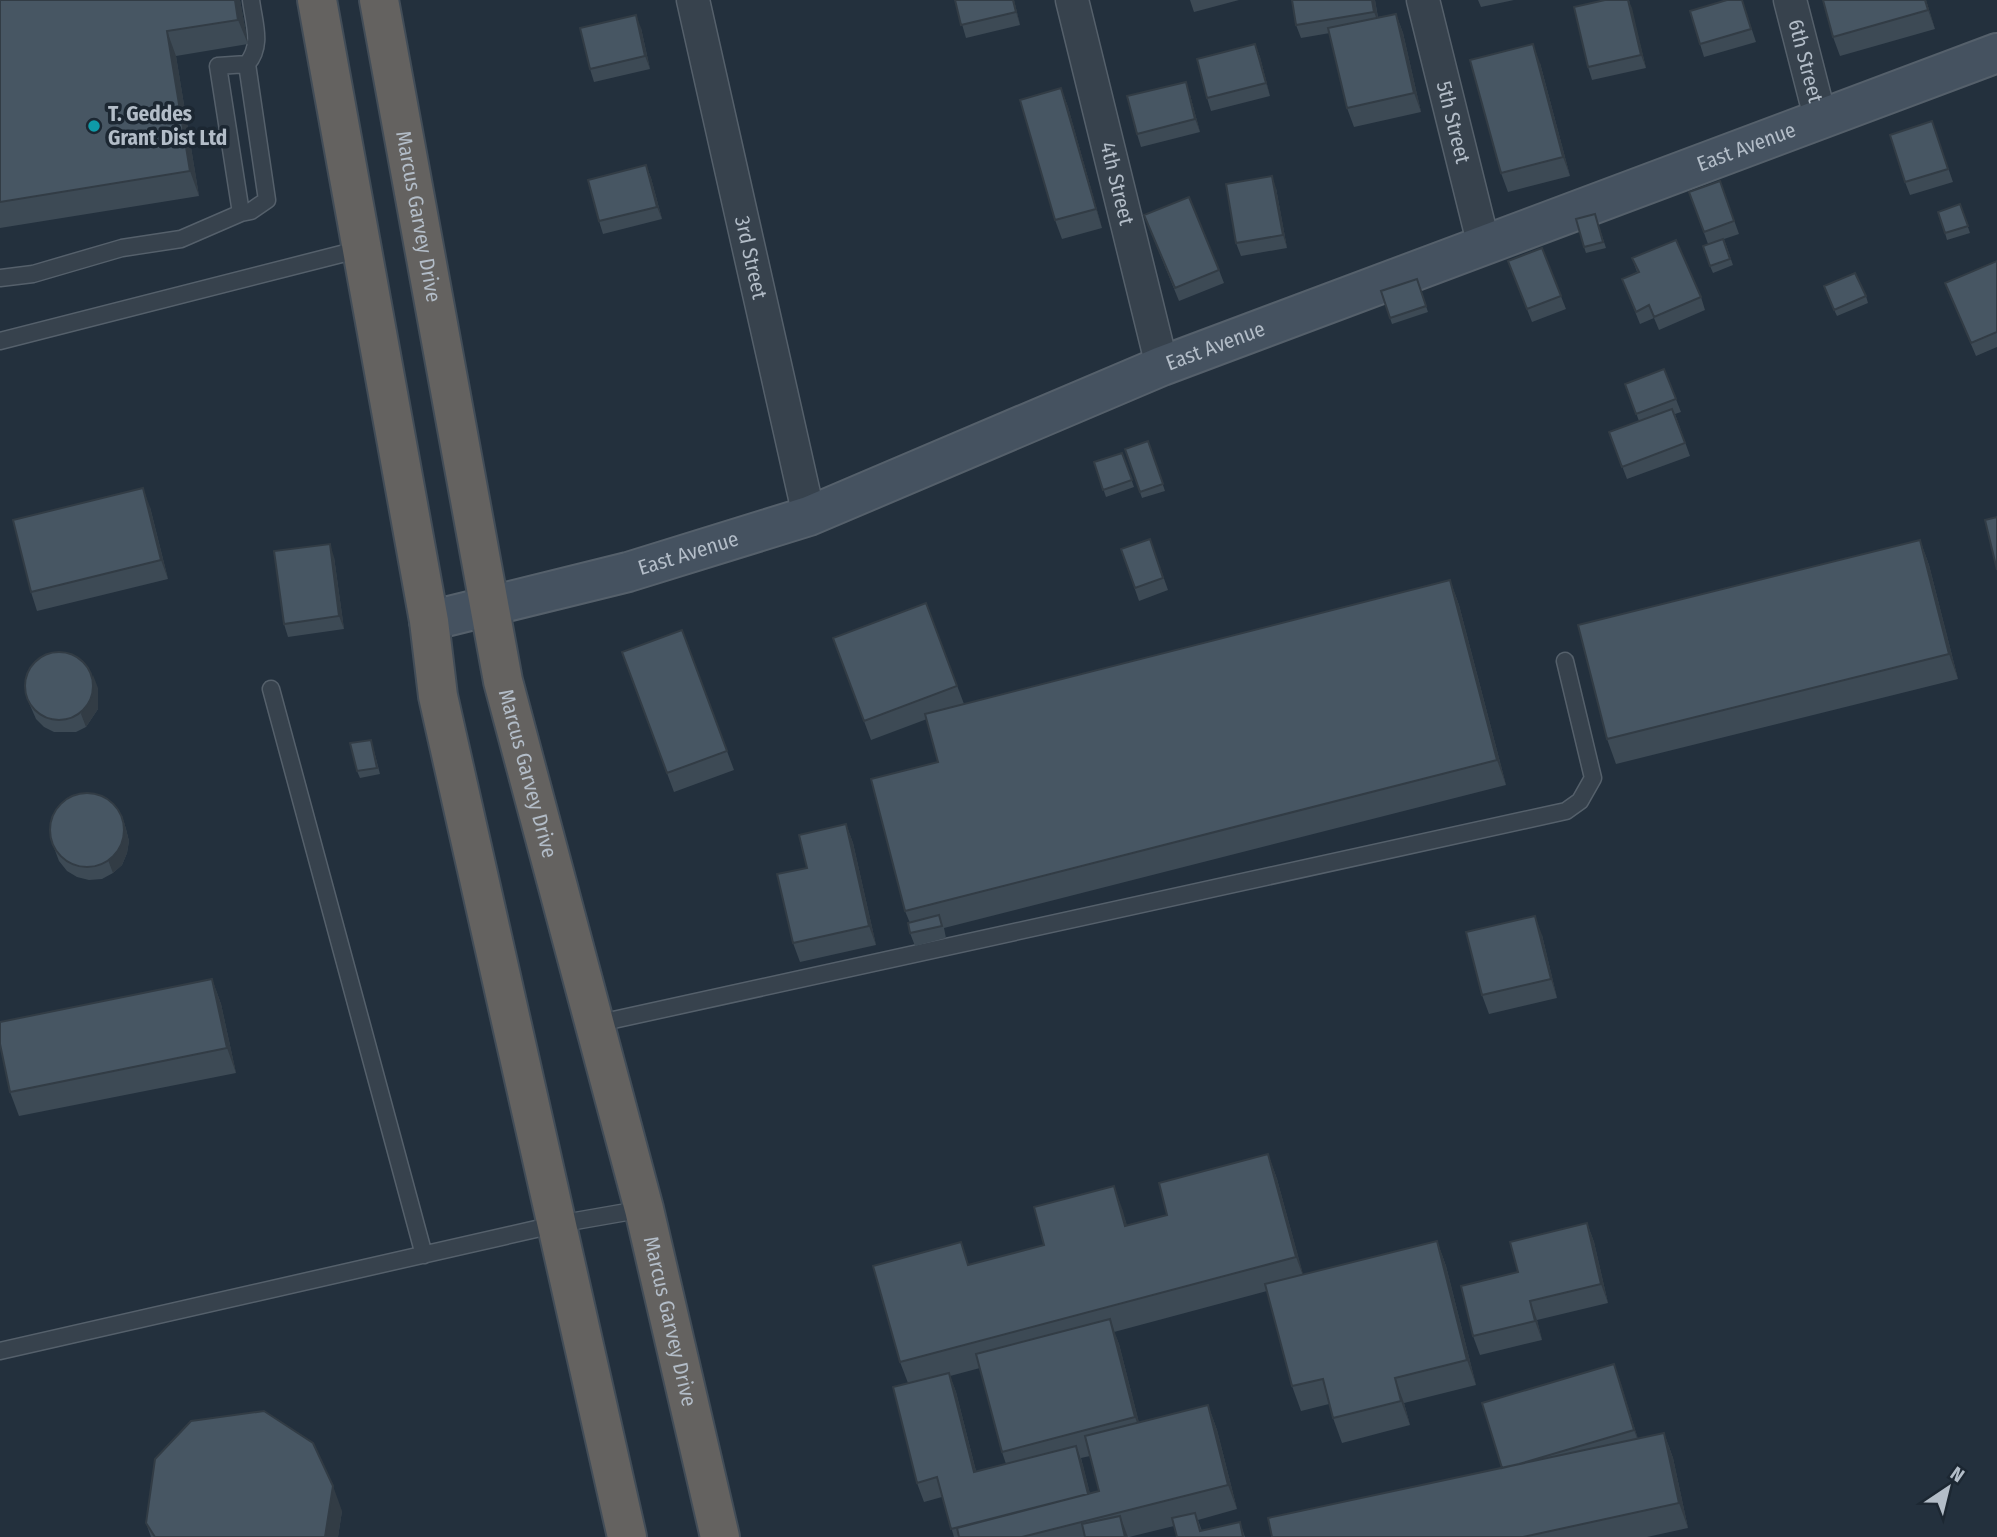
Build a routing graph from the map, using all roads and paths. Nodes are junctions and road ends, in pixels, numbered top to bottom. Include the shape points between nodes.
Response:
1 (250, 0) edge
2 (317, 0) edge
3 (379, 0) edge
4 (693, 0) edge
5 (1072, 0) edge
6 (1423, 0) edge
7 (1790, 0) edge
8 (1997, 53) edge
9 (247, 64) junction
10 (1821, 121) junction
11 (241, 213) junction
12 (1483, 246) junction
13 (361, 248) junction
14 (0, 278) edge
15 (0, 341) edge
16 (1162, 366) junction
17 (809, 516) junction
18 (491, 605) junction
19 (429, 621) junction
20 (1565, 661) dead end
21 (271, 689) dead end
22 (595, 1024) junction
23 (644, 1209) junction
24 (558, 1224) junction
25 (424, 1255) junction
26 (0, 1351) edge
27 (626, 1537) edge
28 (720, 1537) edge

1 - 9 lane via 257,42
2 - 13 highway
3 - 18 highway, Marcus Garvey Drive
4 - 17 street, 3rd Street
5 - 16 street, 4th Street
6 - 12 street, 5th Street
7 - 10 street, 6th Street
8 - 10 main road, East Avenue
9 - 11 lane via 267,200
9 - 11 lane via 218,66
10 - 12 main road, East Avenue
11 - 14 lane via 181,239 122,248 33,274
12 - 16 main road, East Avenue
13 - 15 lane
13 - 19 highway
16 - 17 main road, East Avenue
17 - 18 main road, East Avenue via 628,572
18 - 19 main road, East Avenue
18 - 22 highway, Marcus Garvey Drive via 503,681
19 - 24 highway via 438,696
20 - 22 lane via 1593,778 1580,802 1566,811
21 - 25 lane
22 - 23 highway, Marcus Garvey Drive
23 - 24 lane
23 - 28 highway, Marcus Garvey Drive
24 - 25 lane
24 - 27 highway
25 - 26 lane

